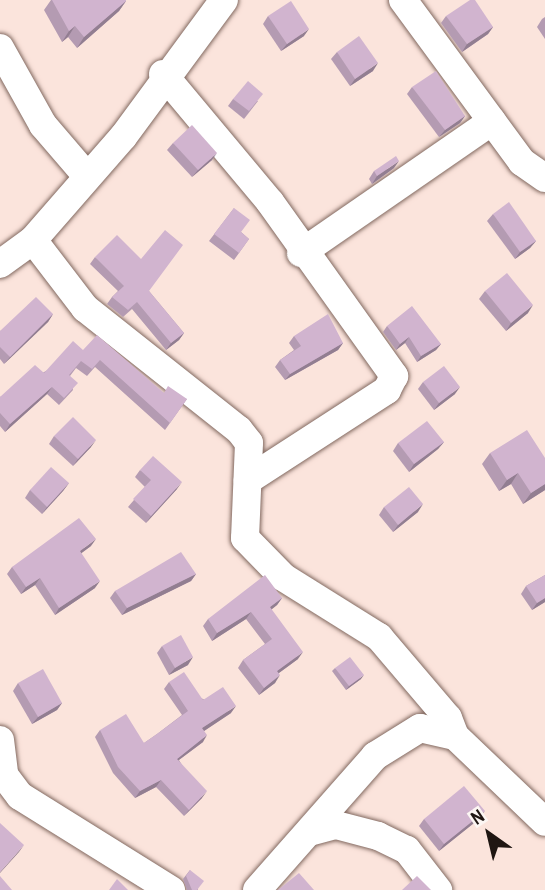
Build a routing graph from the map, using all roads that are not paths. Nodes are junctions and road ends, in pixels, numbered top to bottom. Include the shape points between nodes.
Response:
1 (224, 0) edge
2 (403, 0) edge
3 (0, 48) edge
4 (163, 74) junction
5 (492, 121) junction
6 (86, 175) junction
7 (545, 178) edge
8 (12, 248) edge
9 (301, 253) junction
10 (248, 480) junction
11 (419, 682) junction
12 (407, 733) junction
13 (455, 736) junction
14 (0, 740) edge
15 (545, 822) edge
16 (313, 831) junction
17 (171, 890) edge
18 (257, 890) edge
19 (439, 890) edge

1 - 4 street
2 - 5 street
3 - 6 street via 43,125
4 - 6 street via 123,137
4 - 9 street via 270,202
5 - 7 street via 522,162
5 - 9 street
6 - 8 street
8 - 10 street via 239,429 249,443
9 - 10 street via 394,383
10 - 11 street via 242,524 255,550 314,600 379,637
11 - 12 street
11 - 13 street
12 - 13 street via 436,728
12 - 16 street via 375,756
13 - 15 street
14 - 17 street via 4,775 20,796
16 - 18 street
16 - 19 street via 336,825 378,835 407,850

